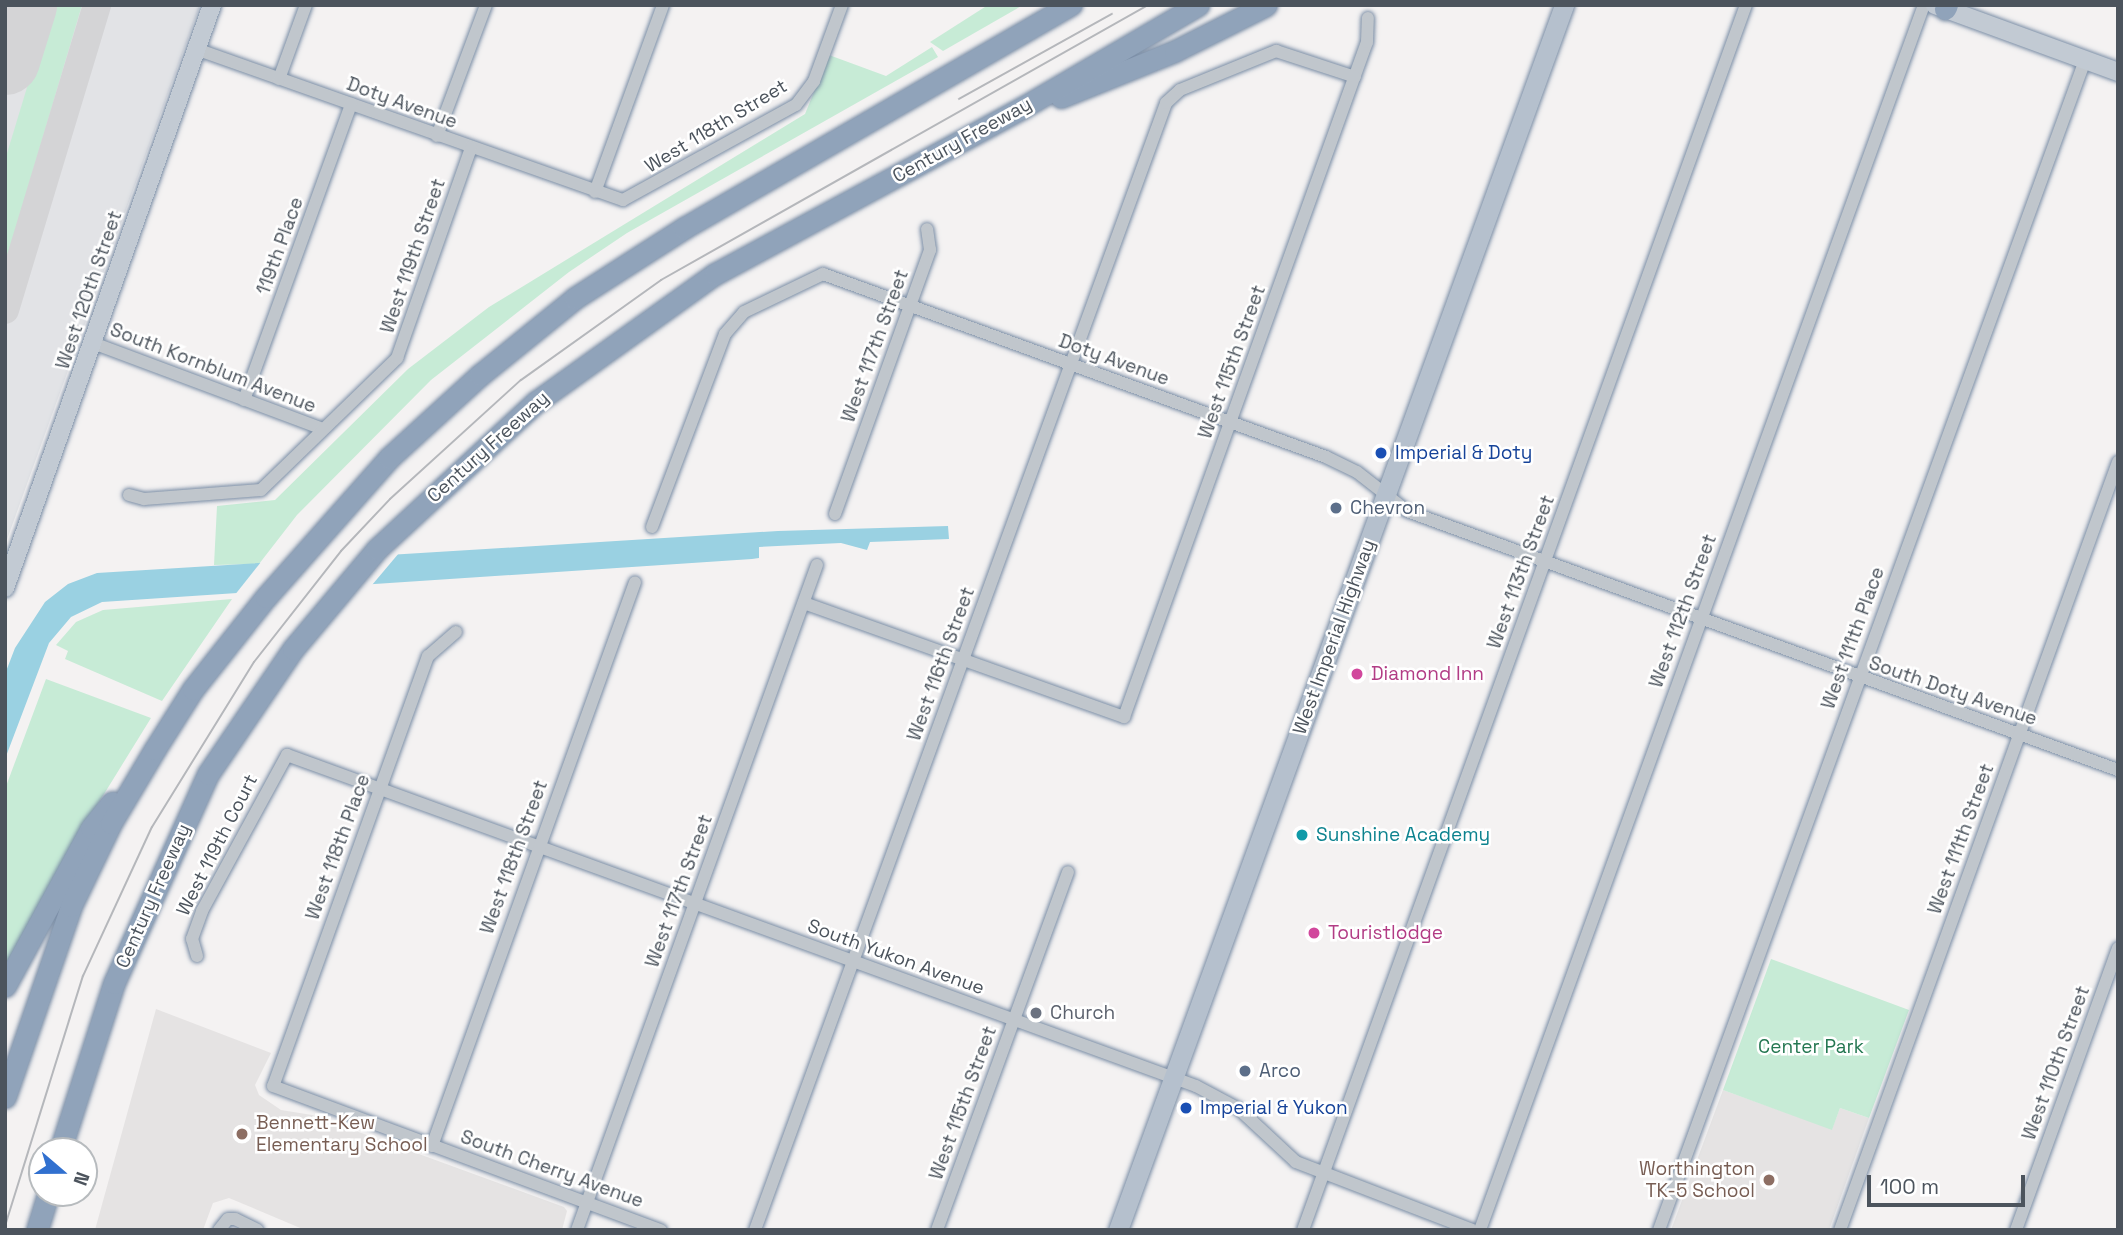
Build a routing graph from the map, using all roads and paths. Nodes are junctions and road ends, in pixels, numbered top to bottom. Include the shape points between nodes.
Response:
1 (212, 5) edge
2 (306, 5) edge
3 (486, 5) edge
4 (663, 5) edge
5 (842, 5) edge
6 (1054, 5) edge
7 (1071, 5) edge
8 (1198, 5) edge
9 (1266, 5) edge
10 (1564, 5) edge
11 (1746, 5) edge
12 (1924, 5) edge
13 (1942, 7) edge
14 (1368, 18) dead end
15 (1020, 34) junction
16 (196, 49) junction
17 (2085, 60) junction
18 (2118, 72) edge
19 (1355, 77) junction
20 (279, 79) junction
21 (351, 104) junction
22 (1022, 108) junction
23 (437, 136) junction
24 (471, 148) junction
25 (595, 192) junction
26 (927, 229) dead end
27 (911, 307) junction
28 (93, 343) junction
29 (1069, 364) junction
30 (244, 400) junction
31 (1231, 422) junction
32 (320, 428) junction
33 (2118, 462) edge
34 (1387, 493) junction
35 (129, 495) dead end
36 (835, 514) dead end
37 (652, 527) dead end
38 (1545, 562) junction
39 (817, 565) dead end
40 (635, 582) dead end
41 (5, 588) edge
42 (804, 603) junction
43 (1700, 620) junction
44 (456, 632) dead end
45 (963, 660) junction
46 (1858, 678) junction
47 (2019, 734) junction
48 (155, 749) junction
49 (287, 755) joint
50 (2118, 770) edge
51 (379, 788) junction
52 (537, 847) junction
53 (1068, 872) dead end
54 (695, 905) junction
55 (2118, 948) edge
56 (197, 956) dead end
57 (854, 962) junction
58 (5, 985) edge
59 (1013, 1020) junction
60 (1174, 1077) junction
61 (273, 1086) joint
62 (5, 1097) edge
63 (64, 1137) edge
64 (432, 1146) junction
65 (1323, 1175) junction
66 (586, 1202) junction
67 (44, 1207) edge
68 (48, 1207) edge
69 (37, 1230) edge
70 (46, 1230) edge
71 (219, 1230) edge
72 (258, 1230) edge
73 (577, 1230) edge
74 (661, 1230) edge
75 (755, 1230) edge
76 (937, 1230) edge
77 (1118, 1230) edge
78 (1303, 1230) edge
79 (1472, 1230) edge
80 (1480, 1230) edge
81 (1659, 1230) edge
82 (1840, 1230) edge
83 (2016, 1230) edge

1 - 16 main road, West 120th Street
2 - 20 street
3 - 23 street
4 - 25 street
5 - 25 street, West 118th Street via 814,82 796,105 648,190 623,200
6 - 15 highway
7 - 15 highway
8 - 22 highway, Century Freeway
9 - 22 highway via 1175,51 1068,96
10 - 34 main road, West Imperial Highway
11 - 38 street, West 113th Street
12 - 43 street, West 112th Street
13 - 17 main road
14 - 19 street, West 115th Street via 1367,43
15 - 48 highway via 684,228 575,298 480,375 389,458 315,538 193,689
16 - 20 street, Doty Avenue
16 - 28 main road, West 120th Street
17 - 18 main road
17 - 46 street, West 111th Place
19 - 29 street, West 116th Street via 1276,51 1180,90 1162,111
19 - 31 street, West 115th Street
20 - 21 street, Doty Avenue
21 - 23 street, Doty Avenue
21 - 30 street, 119th Place
22 - 63 highway, Century Freeway via 715,274 622,336 536,402 377,549 248,712 208,774 114,983
23 - 24 street, Doty Avenue
24 - 25 street, Doty Avenue
24 - 32 street, West 119th Street via 397,358
26 - 27 street, West 117th Street via 930,250
27 - 29 street, Doty Avenue
27 - 36 street, West 117th Street
27 - 37 street, Doty Avenue via 823,274 756,306 732,323 717,350
28 - 30 street, South Kornblum Avenue
28 - 41 main road, West 120th Street
29 - 31 street, Doty Avenue
29 - 45 street, West 116th Street
30 - 32 street, South Kornblum Avenue
31 - 34 street, Doty Avenue via 1326,457
31 - 45 street, West 115th Street via 1124,717
32 - 35 street, West 119th Street via 273,480 255,492 145,499
33 - 47 street, West 111th Street
34 - 38 street, South Doty Avenue via 1407,511
34 - 60 main road, West Imperial Highway
38 - 43 street, South Doty Avenue
38 - 65 street, West 113th Street
39 - 42 street, West 117th Street
40 - 52 street, West 118th Street
42 - 45 street
42 - 54 street, West 117th Street
43 - 46 street, South Doty Avenue
43 - 80 street, West 112th Street
44 - 51 street, West 118th Place via 428,656
45 - 57 street, West 116th Street
46 - 47 street, South Doty Avenue
46 - 81 street, West 111th Place
47 - 50 street, South Doty Avenue
47 - 82 street, West 111th Street
48 - 58 highway via 91,828
48 - 62 highway via 111,823 71,906
49 - 51 street, South Yukon Avenue
49 - 56 street, West 119th Court via 202,911 192,939
51 - 52 street, South Yukon Avenue
51 - 61 street, West 118th Place
52 - 54 street, South Yukon Avenue
52 - 64 street, West 118th Street
53 - 59 street, West 115th Street
54 - 57 street, South Yukon Avenue
54 - 66 street, West 117th Street
55 - 83 street, West 110th Street
57 - 59 street, South Yukon Avenue
57 - 75 street, West 116th Street
59 - 60 street, South Yukon Avenue
59 - 76 street, West 115th Street
60 - 65 street, South Yukon Avenue via 1239,1109 1296,1162
60 - 77 main road, West Imperial Highway
61 - 64 street, South Cherry Avenue
64 - 66 street, South Cherry Avenue
65 - 78 street, West 113th Street
65 - 79 street, South Yukon Avenue
66 - 73 street, West 117th Street
66 - 74 street, South Cherry Avenue
67 - 69 highway
68 - 70 highway
71 - 72 street via 228,1219

